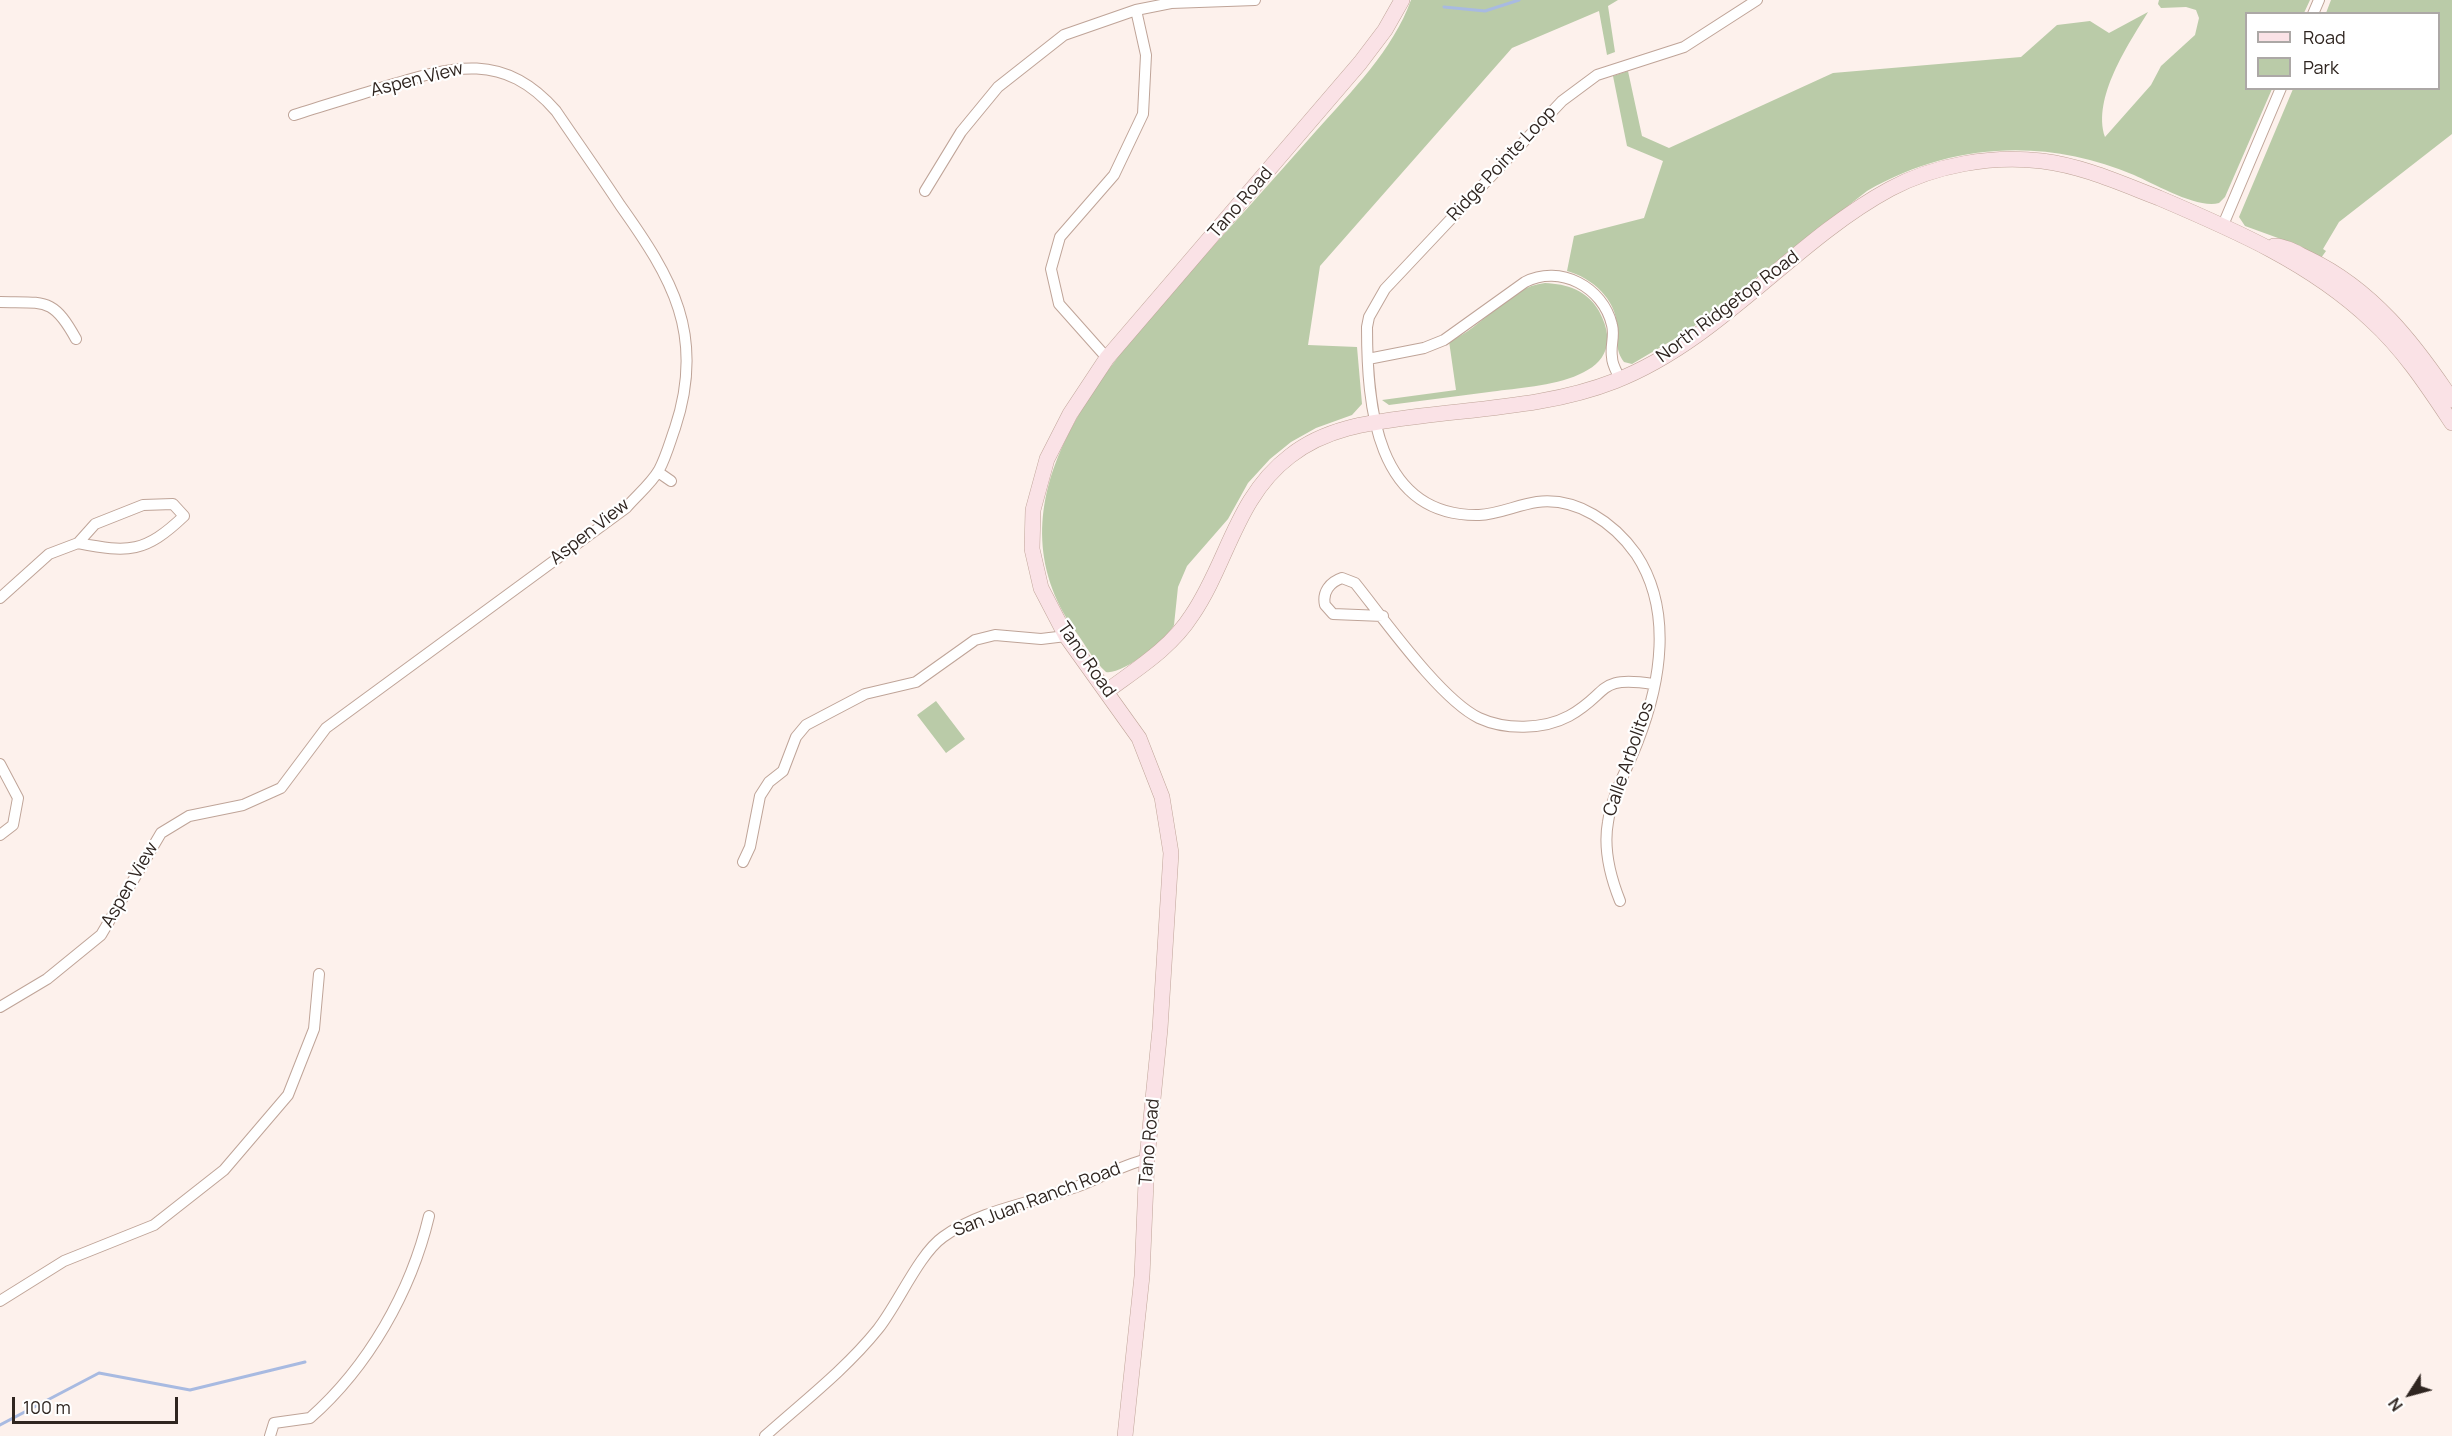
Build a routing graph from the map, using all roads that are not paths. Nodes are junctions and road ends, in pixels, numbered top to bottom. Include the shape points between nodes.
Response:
1 (1255, 0) edge
2 (1402, 0) edge
3 (1757, 0) edge
4 (1136, 10) junction
5 (2280, 90) edge
6 (294, 115) dead end
7 (925, 191) dead end
8 (2223, 225) junction
9 (2265, 245) junction
10 (0, 302) edge
11 (76, 339) dead end
12 (1107, 358) junction
13 (1368, 359) junction
14 (1620, 379) junction
15 (2452, 400) edge
16 (1376, 422) junction
17 (2452, 423) edge
18 (658, 472) junction
19 (671, 481) dead end
20 (78, 543) junction
21 (0, 598) edge
22 (1383, 616) junction
23 (1066, 636) junction
24 (1653, 684) junction
25 (1107, 691) junction
26 (0, 764) edge
27 (0, 835) edge
28 (743, 862) dead end
29 (1620, 901) dead end
30 (319, 974) dead end
31 (0, 1007) edge
32 (1147, 1159) junction
33 (429, 1216) dead end
34 (0, 1301) edge
35 (270, 1436) edge
36 (765, 1436) edge
37 (1125, 1436) edge

1 - 4 street via 1171,3
2 - 12 street, Tano Road via 1360,63
3 - 13 street, Ridge Pointe Loop via 1684,47 1597,75 1562,101 1385,289 1369,317
4 - 7 street via 1064,35 998,87 961,132
4 - 12 street via 1146,55 1143,114 1114,175 1060,237 1051,269 1059,304
5 - 8 street
6 - 18 street, Aspen View via 455,67 503,72 547,100 651,249 678,303 686,349 686,382 679,416
8 - 9 street, North Ridgetop Road
8 - 14 street, North Ridgetop Road via 2103,176 2060,164 2002,159 1936,171 1896,186 1865,204 1683,345
9 - 15 street, North Ridgetop Road via 2279,246 2314,261 2369,300 2408,337
9 - 17 street, North Ridgetop Road via 2340,294 2372,321 2412,366
10 - 11 street via 47,303 62,315
12 - 23 street, Tano Road via 1070,414 1047,459 1033,510 1032,549 1038,578
13 - 14 street via 1435,344 1458,332 1525,282 1554,275 1581,284 1600,301 1613,327 1611,357
13 - 16 street, Ridge Pointe Loop
14 - 16 street, North Ridgetop Road via 1554,399
16 - 24 street, Calle Arbolitos via 1381,449 1399,479 1418,496 1442,509 1482,514 1553,502 1585,510 1613,528 1644,569 1657,604 1661,638
16 - 25 street, North Ridgetop Road via 1323,436 1271,472 1242,511 1202,600 1183,628 1157,655
18 - 19 street
18 - 31 street, Aspen View via 626,508 326,728 281,788 243,805 189,816 161,833 101,935 47,979
20 - 20 street via 118,551 142,546 165,534 184,516 173,504 143,505 95,524
20 - 21 street via 49,554
22 - 22 street via 1351,580 1337,580 1326,592 1325,605 1333,614
22 - 24 street via 1452,698 1492,722 1543,725 1574,713 1614,682
23 - 25 street, Tano Road
23 - 28 street via 1041,639 995,635 975,640 916,682 865,694 806,725 796,737 783,771 760,796 750,847
24 - 29 street, Calle Arbolitos via 1644,724 1607,823 1608,862
25 - 32 street, Tano Road via 1139,738 1151,764 1166,814 1171,854 1162,1008
26 - 27 street via 18,798 13,825
30 - 34 street via 314,1029 288,1095 224,1170 154,1225 64,1261
32 - 36 street, San Juan Ranch Road via 974,1221 942,1237 869,1339
32 - 37 street, Tano Road via 1142,1275
33 - 35 street via 423,1242 404,1286 358,1366 310,1418 274,1422

